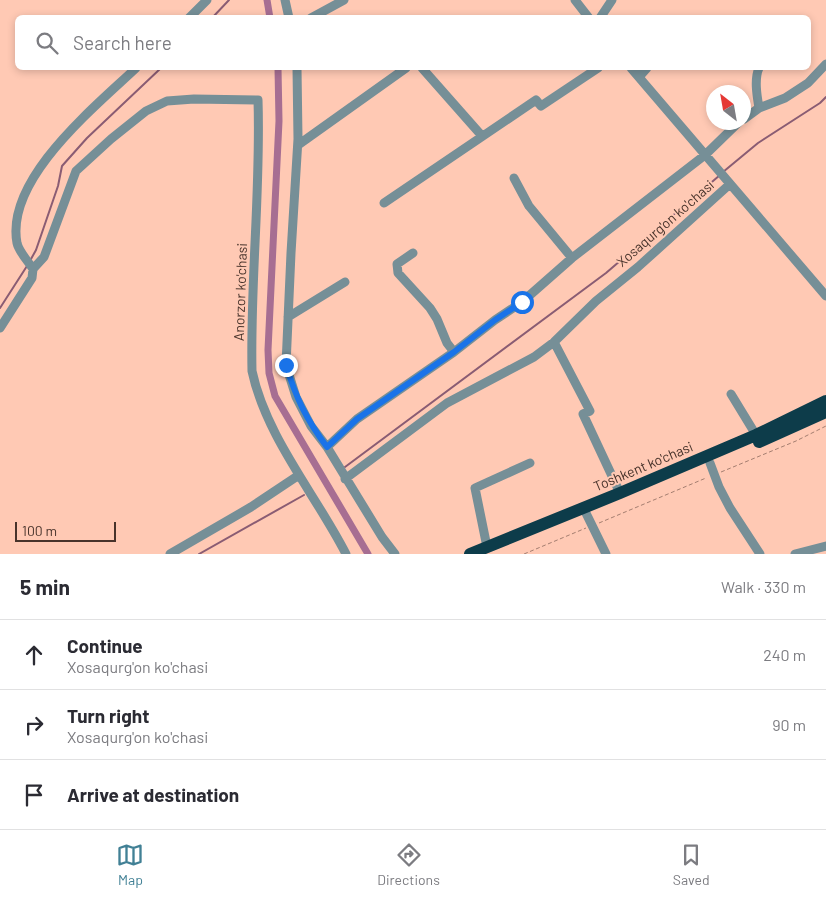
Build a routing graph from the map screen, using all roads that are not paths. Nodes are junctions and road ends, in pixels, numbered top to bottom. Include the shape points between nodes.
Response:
1 (207, 0) edge
2 (285, 0) edge
3 (344, 0) edge
4 (575, 0) edge
5 (612, 0) edge
6 (192, 15) edge
7 (288, 15) edge
8 (316, 15) edge
9 (587, 15) edge
10 (602, 15) edge
11 (826, 64) edge
12 (134, 70) edge
13 (297, 70) edge
14 (403, 70) edge
15 (424, 70) edge
16 (595, 70) edge
17 (633, 70) edge
18 (645, 70) edge
19 (758, 70) edge
20 (638, 77) junction
21 (759, 108) junction
22 (751, 114) edge
23 (731, 130) edge
24 (482, 136) junction
25 (298, 144) junction
26 (705, 155) junction
27 (514, 178) dead end
28 (730, 184) junction
29 (384, 203) dead end
30 (413, 253) dead end
31 (572, 258) junction
32 (33, 269) junction
33 (345, 282) dead end
34 (826, 296) edge
35 (288, 316) junction
36 (0, 328) edge
37 (554, 342) junction
38 (454, 352) junction
39 (731, 394) dead end
40 (825, 409) edge
41 (756, 435) junction
42 (327, 447) junction
43 (530, 463) dead end
44 (712, 469) junction
45 (299, 475) junction
46 (345, 478) junction
47 (620, 493) junction
48 (587, 516) junction
49 (826, 546) edge
50 (489, 550) edge
51 (170, 554) edge
52 (346, 554) edge
53 (395, 554) edge
54 (470, 554) edge
55 (606, 554) edge
56 (760, 554) edge
57 (795, 554) edge

1 - 6 street
2 - 7 street
3 - 8 street
4 - 9 street
5 - 10 street
11 - 21 street via 808,83 785,98
12 - 32 street via 65,135 36,173 21,202 17,242
13 - 25 street
14 - 25 street
15 - 24 street
16 - 24 street via 541,106 536,100
17 - 20 street
18 - 20 street
19 - 21 street
20 - 26 street
21 - 22 street
23 - 26 street, Xosaqurg'on ko'chasi
24 - 29 street
25 - 35 street
26 - 28 street
26 - 31 street, Xosaqurg'on ko'chasi
27 - 31 street via 529,206
28 - 34 street, Xosaqurg'on ko'chasi
28 - 37 street, Xosaqurg'on ko'chasi
30 - 38 street via 397,264 398,273 430,308
31 - 38 street, Xosaqurg'on ko'chasi via 522,302
32 - 36 street via 32,278
32 - 45 street, Anorzor ko'chasi via 44,257 76,171 146,111 167,101 258,100 252,371 265,411
33 - 35 street
35 - 42 street via 286,365 296,397 311,426
37 - 46 street, Xosaqurg'on ko'chasi via 534,357 447,403
37 - 47 street via 590,411 583,414
38 - 42 street, Xosaqurg'on ko'chasi via 357,419
39 - 41 street
40 - 41 highway, Toshkent ko'chasi
40 - 44 highway, Toshkent ko'chasi
41 - 47 highway, Toshkent ko'chasi
42 - 46 street
43 - 50 street via 475,488
44 - 48 highway, Toshkent ko'chasi
44 - 56 street via 730,508
45 - 51 street
45 - 52 street, Anorzor ko'chasi
46 - 53 street
47 - 48 highway, Toshkent ko'chasi
48 - 50 highway, Toshkent ko'chasi
48 - 55 street
49 - 57 street
50 - 54 highway, Toshkent ko'chasi

